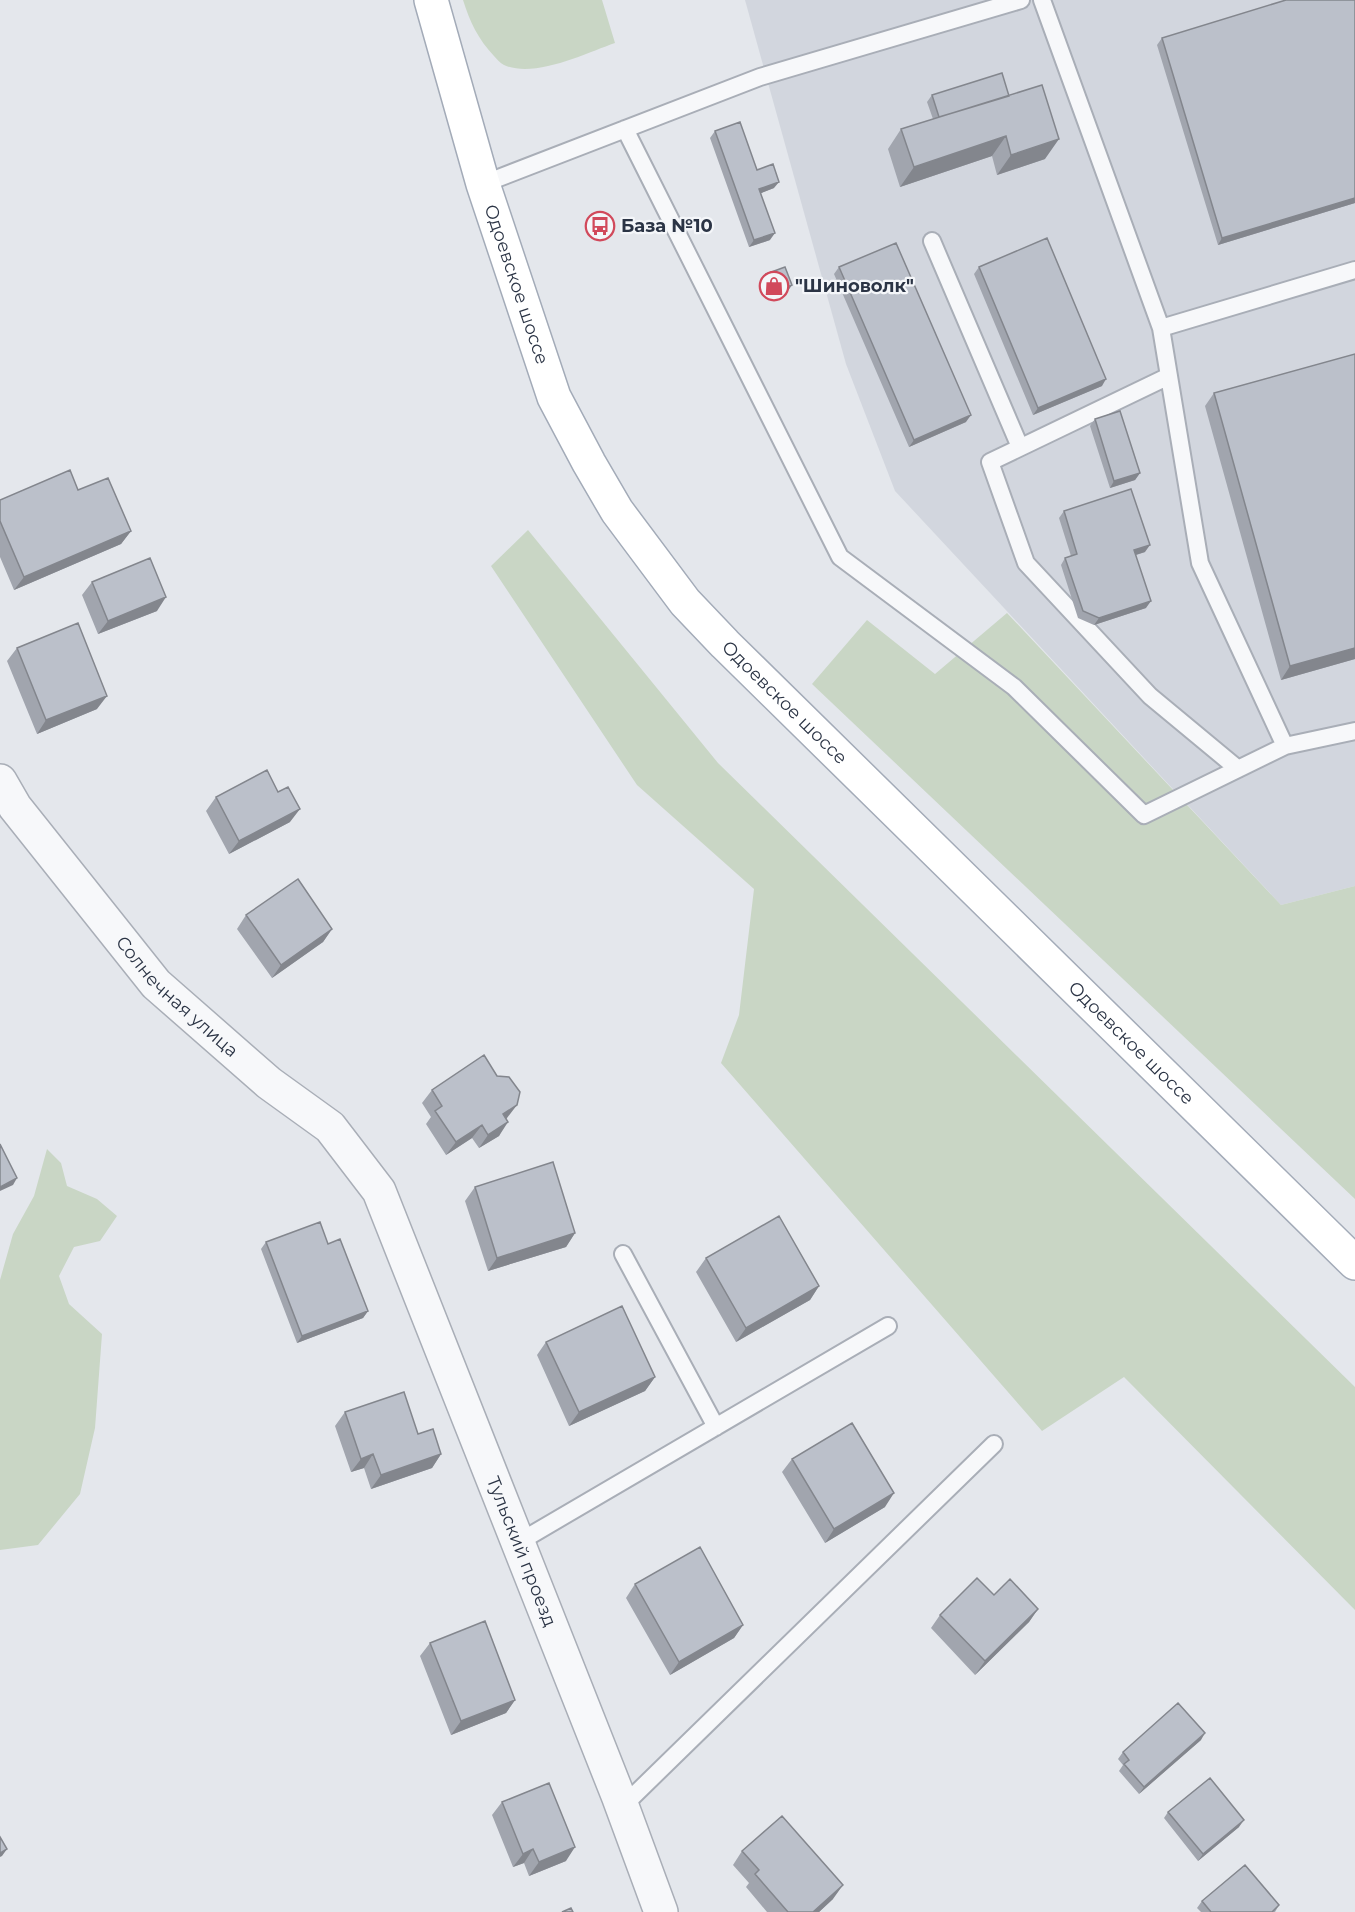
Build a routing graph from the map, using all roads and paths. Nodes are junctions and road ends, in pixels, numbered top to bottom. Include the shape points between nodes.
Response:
1 (431, 0) edge
2 (1021, 0) edge
3 (1042, 0) edge
4 (625, 129) junction
5 (483, 184) junction
6 (932, 241) dead end
7 (1355, 270) edge
8 (1161, 328) junction
9 (1168, 376) junction
10 (1020, 447) junction
11 (1355, 731) edge
12 (1285, 746) junction
13 (1238, 769) junction
14 (0, 781) edge
15 (378, 1191) joint
16 (623, 1254) dead end
17 (1355, 1263) edge
18 (888, 1326) dead end
19 (716, 1427) junction
20 (994, 1444) dead end
21 (519, 1542) junction
22 (622, 1807) junction
23 (661, 1912) edge

1 - 5 main road, Одоевское шоссе
2 - 4 lane via 760,77
3 - 8 lane
4 - 5 lane
4 - 13 lane via 840,557 1014,687 1144,815
5 - 17 main road, Одоевское шоссе via 554,397 617,512 684,602
6 - 10 lane
7 - 8 lane
8 - 9 lane
9 - 10 lane
9 - 12 lane via 1200,563
10 - 13 lane via 990,462 1026,563 1150,696
11 - 12 lane
12 - 13 lane
14 - 15 street, Солнечная улица via 15,807 156,984 269,1083 330,1127
15 - 21 street, Тульский проезд
16 - 19 lane
18 - 19 lane
19 - 21 lane
20 - 22 lane
21 - 22 street, Тульский проезд
22 - 23 street, Тульский проезд

